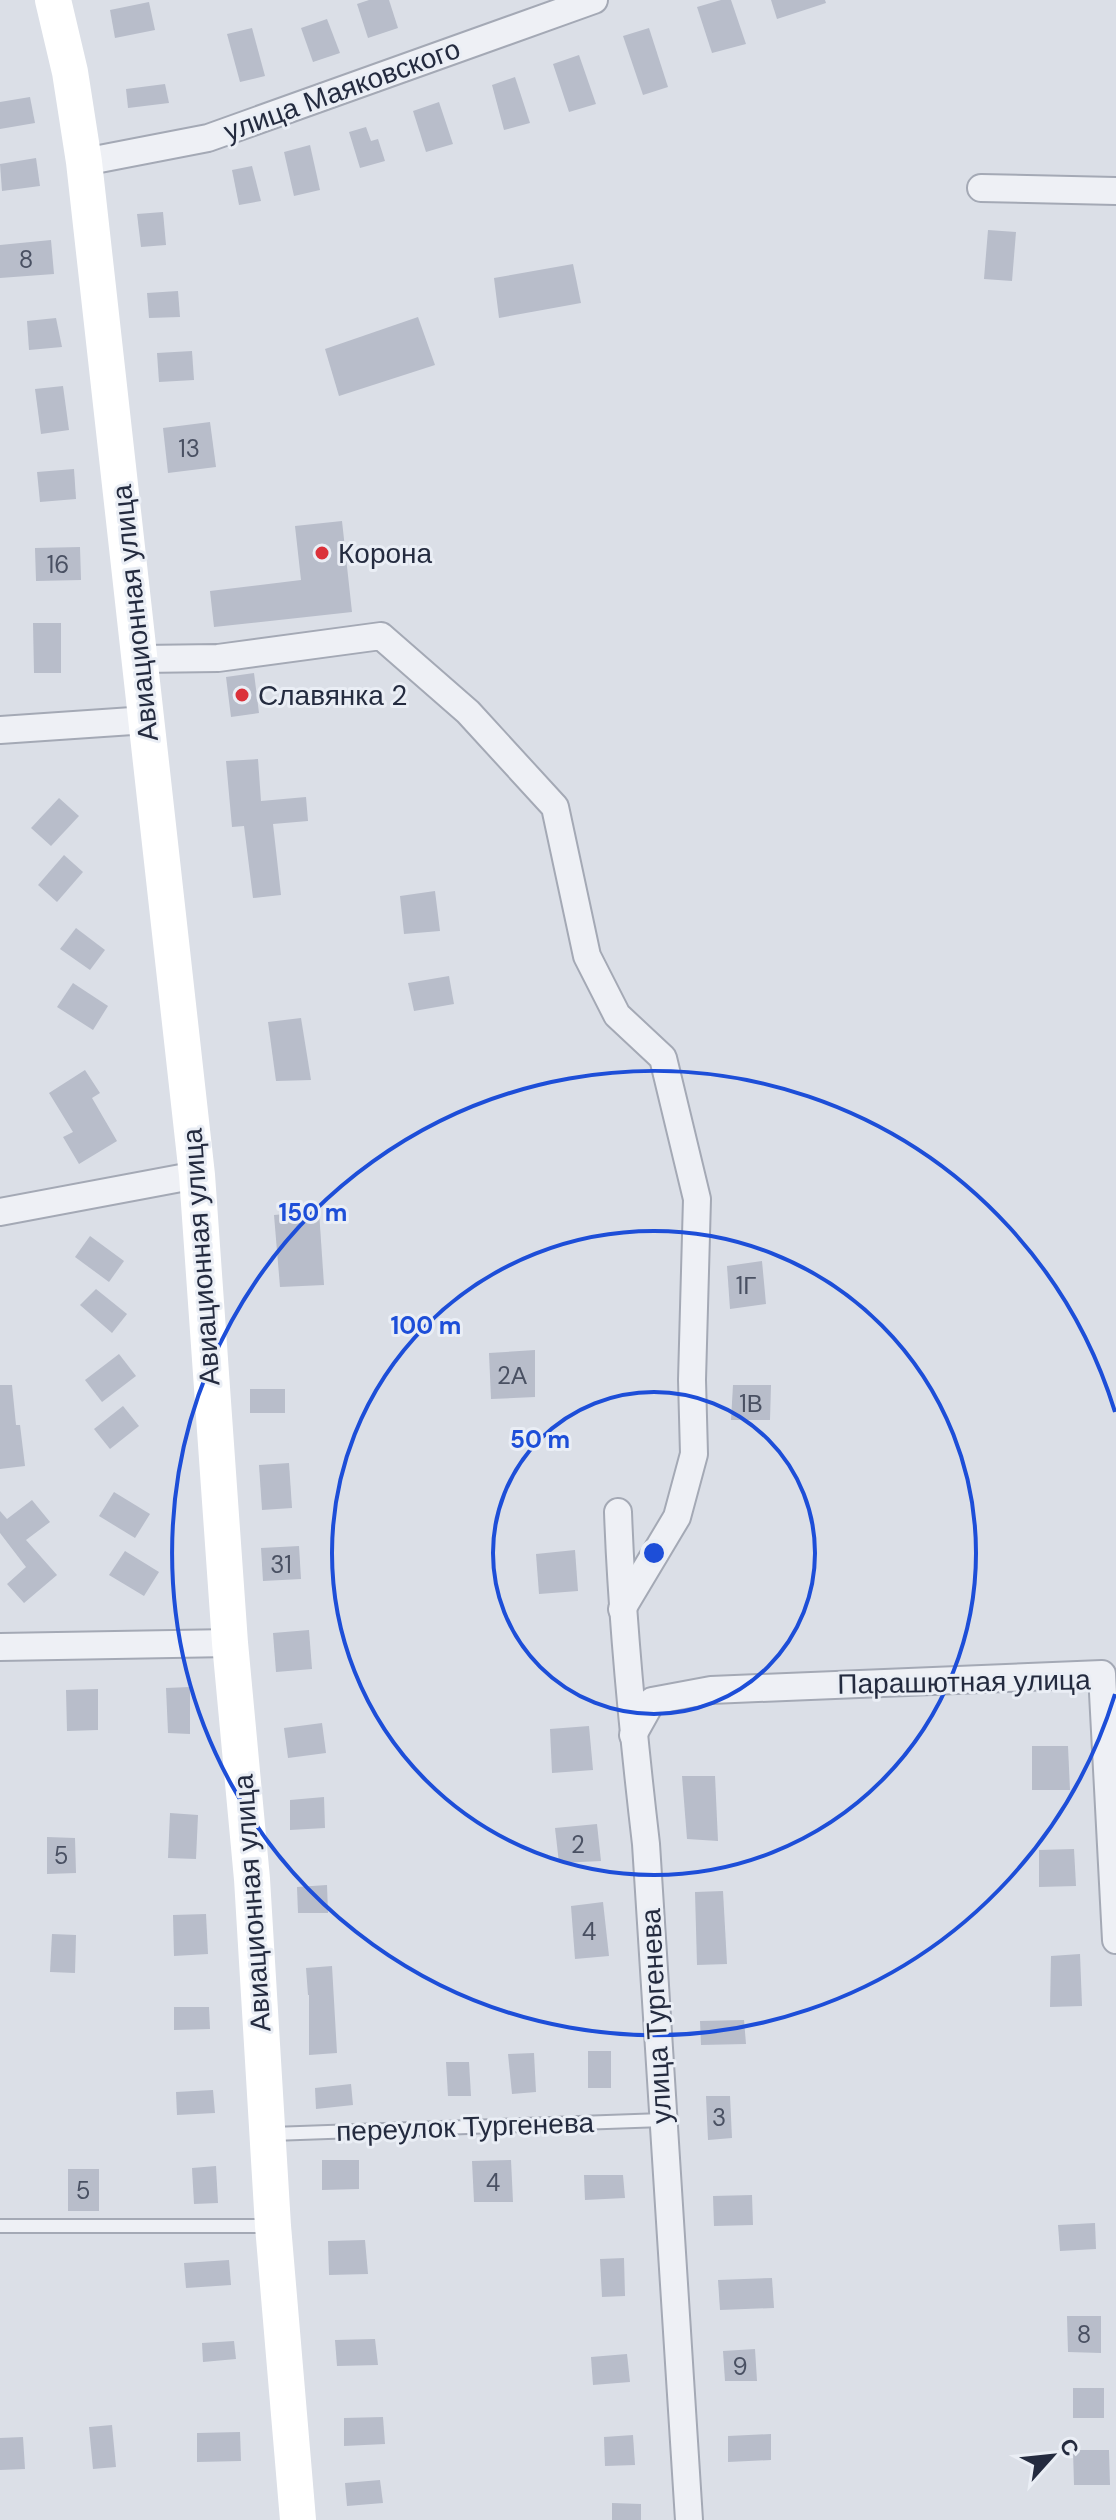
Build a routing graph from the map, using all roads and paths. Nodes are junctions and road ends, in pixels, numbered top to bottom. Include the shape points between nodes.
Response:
1 (53, 0) edge
2 (594, 0) edge
3 (84, 162) junction
4 (981, 188) dead end
5 (1116, 191) edge
6 (141, 659) junction
7 (147, 720) junction
8 (0, 730) edge
9 (197, 1175) junction
10 (0, 1212) edge
11 (618, 1512) dead end
12 (622, 1609) junction
13 (230, 1643) junction
14 (0, 1647) edge
15 (1109, 1673) edge
16 (633, 1735) junction
17 (1116, 1940) edge
18 (663, 2120) junction
19 (268, 2134) junction
20 (0, 2226) edge
21 (273, 2226) junction
22 (298, 2520) edge
23 (689, 2520) edge

1 - 3 main road, Авиационная улица
2 - 3 street, улица Маяковского via 208,138
3 - 6 main road, Авиационная улица
4 - 5 street
6 - 7 main road, Авиационная улица
6 - 12 street via 218,658 381,636 468,712 555,807 587,956 617,1015 663,1058 697,1199 694,1454 677,1517
7 - 8 street
7 - 9 main road, Авиационная улица
9 - 10 street
9 - 13 main road, Авиационная улица
11 - 12 street, улица Тургенева
12 - 16 street, улица Тургенева
13 - 14 street
13 - 19 main road, Авиационная улица
15 - 16 street, Парашютная улица via 711,1690 652,1701
15 - 17 street, Парашютная улица
16 - 18 street, улица Тургенева via 646,1844
18 - 19 lane, переулок Тургенева
18 - 23 street, улица Тургенева
19 - 21 main road, Авиационная улица
20 - 21 lane
21 - 22 main road, Авиационная улица

